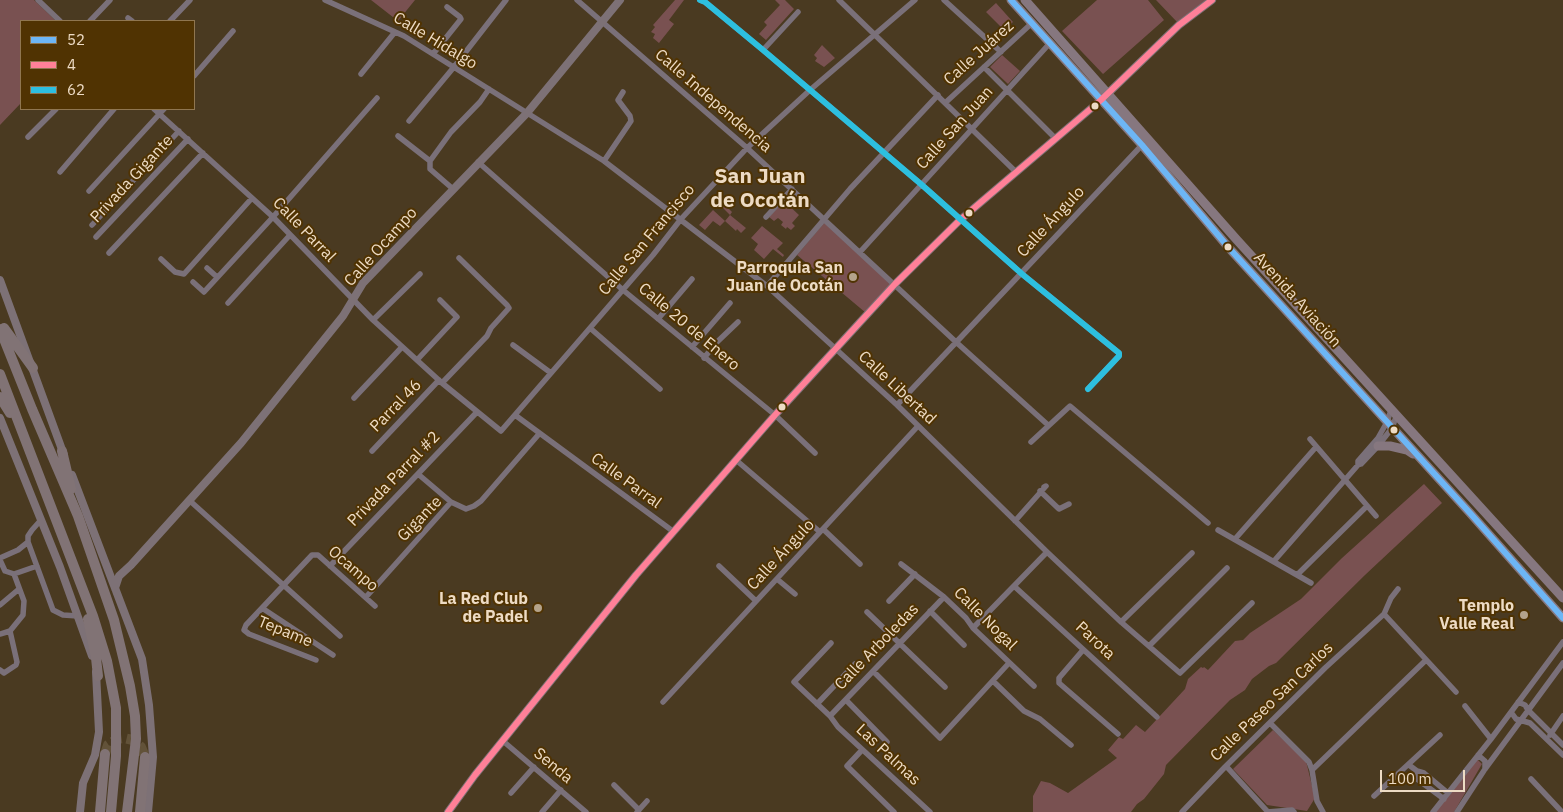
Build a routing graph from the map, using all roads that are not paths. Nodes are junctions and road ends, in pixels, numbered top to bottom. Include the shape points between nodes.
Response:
1 (38, 0) edge
2 (49, 0) edge
3 (110, 0) edge
4 (190, 0) edge
5 (325, 0) edge
6 (506, 0) edge
7 (577, 0) edge
8 (620, 0) edge
9 (700, 0) edge
10 (839, 0) edge
11 (915, 0) edge
12 (944, 0) edge
13 (1011, 0) edge
14 (1025, 0) edge
15 (1212, 0) edge
16 (44, 6) junction
17 (447, 7) dead end
18 (798, 12) dead end
19 (59, 20) edge
20 (91, 20) edge
21 (171, 20) edge
22 (602, 22) junction
23 (1032, 23) junction
24 (233, 31) dead end
25 (395, 32) junction
26 (875, 34) junction
27 (1050, 44) junction
28 (763, 50) junction
29 (1001, 52) junction
30 (433, 54) junction
31 (454, 67) junction
32 (984, 67) junction
33 (361, 74) dead end
34 (195, 75) edge
35 (489, 89) junction
36 (810, 90) junction
37 (1007, 91) junction
38 (622, 92) dead end
39 (1109, 93) junction
40 (938, 95) junction
41 (377, 98) dead end
42 (1101, 100) junction
43 (945, 103) junction
44 (55, 110) edge
45 (113, 110) edge
46 (162, 111) edge
47 (527, 113) junction
48 (409, 121) dead end
49 (972, 129) junction
50 (179, 131) junction
51 (398, 136) dead end
52 (28, 137) dead end
53 (188, 139) junction
54 (1056, 139) junction
55 (1142, 145) junction
56 (747, 148) junction
57 (203, 153) junction
58 (883, 153) junction
59 (430, 161) junction
60 (604, 161) junction
61 (478, 162) junction
62 (60, 172) dead end
63 (1016, 172) junction
64 (922, 185) junction
65 (453, 189) junction
66 (792, 189) junction
67 (89, 191) dead end
68 (252, 198) junction
69 (273, 217) junction
70 (766, 217) dead end
71 (681, 219) junction
72 (825, 219) junction
73 (960, 220) junction
74 (92, 225) dead end
75 (290, 235) junction
76 (96, 237) dead end
77 (1237, 240) junction
78 (1229, 248) junction
79 (860, 252) junction
80 (109, 253) dead end
81 (459, 258) dead end
82 (161, 259) dead end
83 (206, 268) dead end
84 (420, 274) dead end
85 (1022, 274) junction
86 (218, 277) junction
87 (692, 279) dead end
88 (0, 280) edge
89 (193, 282) dead end
90 (895, 284) junction
91 (767, 286) junction
92 (623, 290) junction
93 (352, 300) junction
94 (440, 300) dead end
95 (228, 303) dead end
96 (730, 303) dead end
97 (658, 319) junction
98 (374, 320) junction
99 (738, 322) dead end
100 (0, 323) edge
101 (590, 328) junction
102 (0, 329) edge
103 (956, 342) junction
104 (513, 345) dead end
105 (402, 347) junction
106 (692, 347) junction
107 (835, 349) junction
108 (704, 358) junction
109 (417, 360) junction
110 (33, 368) junction
111 (551, 373) junction
112 (0, 374) edge
113 (441, 382) junction
114 (660, 389) dead end
115 (1088, 389) dead end
116 (0, 397) edge
117 (354, 398) dead end
118 (897, 405) junction
119 (477, 412) junction
120 (1394, 413) junction
121 (515, 415) junction
122 (775, 415) junction
123 (0, 418) edge
124 (1048, 425) junction
125 (1390, 425) junction
126 (918, 426) junction
127 (21, 429) junction
128 (501, 431) joint
129 (539, 434) junction
130 (1310, 439) dead end
131 (1031, 442) dead end
132 (1376, 445) junction
133 (1316, 447) junction
134 (62, 450) junction
135 (372, 451) dead end
136 (815, 453) dead end
137 (1420, 458) junction
138 (736, 460) junction
139 (418, 474) junction
140 (1345, 479) junction
141 (188, 500) junction
142 (452, 502) junction
143 (1069, 504) dead end
144 (1367, 506) junction
145 (78, 516) junction
146 (1376, 516) dead end
147 (40, 521) junction
148 (1014, 521) junction
149 (1208, 523) dead end
150 (1218, 530) dead end
151 (822, 531) junction
152 (674, 532) junction
153 (1235, 539) junction
154 (28, 542) junction
155 (1047, 552) junction
156 (1192, 553) dead end
157 (0, 559) edge
158 (1274, 561) junction
159 (860, 564) dead end
160 (901, 564) dead end
161 (131, 565) junction
162 (37, 566) junction
163 (330, 566) junction
164 (719, 566) dead end
165 (107, 568) junction
166 (1228, 568) dead end
167 (2, 573) edge
168 (14, 574) junction
169 (915, 574) junction
170 (1298, 574) junction
171 (777, 579) junction
172 (1311, 583) dead end
173 (80, 586) junction
174 (283, 586) junction
175 (1014, 586) junction
176 (115, 588) junction
177 (1398, 588) dead end
178 (19, 589) junction
179 (795, 594) dead end
180 (366, 597) junction
181 (944, 597) junction
182 (1563, 598) edge
183 (756, 601) junction
184 (889, 601) dead end
185 (1252, 603) dead end
186 (0, 604) edge
187 (376, 606) dead end
188 (262, 608) junction
189 (868, 612) dead end
190 (930, 612) junction
191 (1384, 614) junction
192 (78, 616) junction
193 (1563, 618) edge
194 (1121, 622) junction
195 (973, 628) junction
196 (10, 630) junction
197 (0, 634) edge
198 (340, 636) dead end
199 (1563, 642) edge
200 (831, 643) dead end
201 (901, 644) junction
202 (964, 645) dead end
203 (1149, 646) junction
204 (1083, 650) junction
205 (333, 655) dead end
206 (1551, 659) junction
207 (316, 660) dead end
208 (1426, 660) junction
209 (1009, 663) junction
210 (855, 664) dead end
211 (1562, 665) edge
212 (0, 670) edge
213 (873, 671) junction
214 (98, 676) junction
215 (993, 681) junction
216 (1034, 686) dead end
217 (945, 687) dead end
218 (1456, 692) dead end
219 (846, 700) junction
220 (663, 702) dead end
221 (1518, 702) junction
222 (817, 704) junction
223 (1465, 706) dead end
224 (1528, 710) junction
225 (1511, 712) junction
226 (830, 716) junction
227 (1563, 716) edge
228 (1157, 717) dead end
229 (1522, 719) junction
230 (1270, 723) junction
231 (1118, 734) dead end
232 (1440, 735) dead end
233 (1549, 736) junction
234 (1491, 739) junction
235 (503, 741) junction
236 (887, 742) dead end
237 (1070, 745) dead end
238 (1563, 745) edge
239 (862, 750) junction
240 (105, 754) tunnel mouth
241 (1563, 755) edge
242 (1478, 756) junction
243 (145, 757) dead end
244 (1409, 765) junction
245 (1226, 766) junction
246 (534, 767) junction
247 (1485, 768) junction
248 (1312, 770) junction
249 (1417, 771) junction
250 (1531, 779) dead end
251 (614, 785) dead end
252 (561, 790) junction
253 (511, 793) dead end
254 (1448, 793) junction
255 (1374, 796) dead end
256 (1444, 799) junction
257 (646, 801) dead end
258 (80, 808) edge
259 (1558, 810) edge
260 (638, 811) edge
261 (74, 812) edge
262 (100, 812) edge
263 (111, 812) edge
264 (127, 812) edge
265 (140, 812) edge
266 (148, 812) edge
267 (448, 812) edge
268 (542, 812) edge
269 (586, 812) edge
270 (894, 812) edge
271 (930, 812) edge
272 (1182, 812) edge
273 (1267, 812) edge
274 (1294, 812) edge
275 (1323, 812) edge
276 (1433, 812) edge
277 (1456, 812) edge

1 - 16 street
2 - 16 street
3 - 20 street
4 - 21 street
5 - 25 street, Calle Hidalgo
6 - 31 street
7 - 22 street, Calle Independencia
8 - 22 main road, Calle Ocampo
9 - 28 street
10 - 26 street
11 - 26 street, Calle San Francisco
12 - 29 street
13 - 23 main road, Avenida Aviación
14 - 39 main road, Avenida Aviación
15 - 39 main road via 1179,26
16 - 19 street
17 - 30 street via 460,17 459,22
18 - 28 street
22 - 47 main road, Calle Ocampo
22 - 56 street, Calle Independencia
23 - 27 main road, Avenida Aviación
23 - 29 street, Calle Juárez
24 - 34 street
25 - 30 street, Calle Hidalgo
25 - 33 street
26 - 36 street, Calle San Francisco
26 - 40 street
27 - 37 street, Calle San Juan
27 - 42 main road, Avenida Aviación
28 - 36 street
29 - 32 street, Calle Juárez
30 - 31 street, Calle Hidalgo
31 - 35 street, Calle Hidalgo
31 - 48 street
32 - 37 street
32 - 43 street, Calle Juárez
35 - 47 street, Calle Hidalgo
35 - 59 street
36 - 56 street, Calle San Francisco
36 - 58 street
37 - 49 street, Calle San Juan
37 - 54 street
38 - 60 street via 618,100 631,121
39 - 42 main road
39 - 77 main road, Avenida Aviación
40 - 43 street
40 - 58 street, Calle Juárez
41 - 69 street
42 - 54 main road
42 - 55 main road, Avenida Aviación
43 - 49 street
44 - 52 street
45 - 62 street
46 - 50 street, Calle Parral
46 - 67 street
47 - 60 street, Calle Libertad
47 - 61 main road, Calle Ocampo
49 - 63 street
49 - 64 street, Calle San Juan
50 - 53 street, Calle Parral
50 - 74 street
51 - 59 street
53 - 57 street, Calle Parral
53 - 76 street, Privada Gigante
54 - 63 main road
55 - 78 main road, Avenida Aviación
55 - 85 street, Calle Ángulo
56 - 66 street, Calle Independencia
56 - 71 street, Calle San Francisco
57 - 68 street, Calle Parral
57 - 80 street
58 - 64 street
58 - 72 street, Calle Juárez
59 - 65 street via 430,169
60 - 71 street, Calle Libertad
61 - 65 main road, Calle Ocampo
61 - 92 street, Calle 20 de Enero
63 - 73 main road
64 - 73 street
64 - 79 street, Calle San Juan
65 - 93 main road, Calle Ocampo via 363,283
66 - 70 street
66 - 72 street, Calle Independencia
68 - 69 street, Calle Parral
68 - 82 street via 184,274 175,272
69 - 75 street, Calle Parral
69 - 86 street
71 - 91 street, Calle Libertad
71 - 92 street, Calle San Francisco
72 - 79 street, Calle Independencia
72 - 91 street, Calle Juárez
73 - 85 street
73 - 90 main road
75 - 93 street, Calle Parral
75 - 95 street
77 - 78 main road
77 - 120 main road, Avenida Aviación
78 - 125 main road, Avenida Aviación
79 - 90 street, Calle Independencia
81 - 113 street, Parral 46 via 508,308 487,336
83 - 86 street
84 - 98 street
85 - 103 street, Calle Ángulo
85 - 115 street via 1119,353
86 - 89 street via 204,292
87 - 97 street
88 - 110 main road
90 - 103 street, Calle Independencia
90 - 107 main road
91 - 107 street, Calle Libertad
92 - 97 street, Calle 20 de Enero
92 - 101 street, Calle San Francisco
93 - 98 street, Calle Parral
93 - 141 main road, Calle Ocampo via 343,316 241,443
94 - 109 street via 457,317
96 - 106 street
97 - 106 street, Calle 20 de Enero
98 - 105 street, Calle Parral
99 - 108 street
100 - 110 highway
101 - 111 street, Calle San Francisco
101 - 114 street
102 - 145 highway
103 - 118 street, Calle Ángulo
103 - 124 street, Calle Independencia
104 - 111 street
105 - 109 street, Calle Parral
105 - 117 street
106 - 108 street, Calle 20 de Enero
107 - 118 street, Calle Libertad
107 - 122 main road
108 - 122 street, Calle 20 de Enero
109 - 113 street, Calle Parral
110 - 134 main road
111 - 121 street, Calle San Francisco
112 - 127 highway
113 - 119 street, Calle Parral
113 - 135 street, Parral 46
116 - 127 highway
118 - 126 street, Calle Libertad
119 - 128 street, Calle Parral
119 - 139 street, Privada Parral #2
120 - 125 street
120 - 182 main road, Avenida Aviación
121 - 128 street, Calle San Francisco
121 - 129 street, Calle Parral
122 - 136 street, Calle 20 de Enero
122 - 138 main road
123 - 147 main road
124 - 131 street
124 - 149 street via 1066,407 1074,408
125 - 132 street
125 - 137 main road, Avenida Aviación
126 - 148 street, Calle Libertad
126 - 151 street, Calle Ángulo
127 - 173 highway
129 - 142 street, Gigante via 481,501 466,508
129 - 152 street, Calle Parral
130 - 133 street
132 - 137 main road via 1407,450
132 - 140 street
133 - 140 street
133 - 153 street
134 - 145 highway
134 - 165 main road
137 - 193 main road, Avenida Aviación
138 - 151 street
138 - 152 main road
139 - 142 street
139 - 163 street, Privada Parral #2
140 - 144 street
140 - 158 street
141 - 161 main road, Calle Ocampo
141 - 174 street
142 - 180 street, Gigante
143 - 148 street via 1059,509 1042,489
144 - 146 street
144 - 170 street
145 - 264 highway via 114,620 135,716 136,739
147 - 154 street via 28,536
147 - 192 main road
148 - 155 street, Calle Libertad
150 - 153 street
151 - 159 street
151 - 171 street, Calle Ángulo
152 - 235 main road via 600,618
153 - 158 street
154 - 157 street
154 - 162 street
155 - 175 street
155 - 194 street, Calle Libertad
156 - 194 street
157 - 167 street
158 - 170 street
160 - 169 street, Calle Nogal
161 - 165 main road via 119,571
161 - 176 main road, Calle Ocampo via 119,576
162 - 168 street
162 - 192 street via 53,610 63,615
163 - 174 street, Ocampo via 318,555 312,555
163 - 180 street, Ocampo
164 - 183 street
165 - 176 main road
166 - 203 street
167 - 168 street
168 - 178 street
169 - 181 street, Calle Nogal
169 - 184 street
170 - 172 street
171 - 179 street
171 - 183 street, Calle Ángulo
173 - 214 highway
173 - 263 highway via 100,637 116,708
174 - 188 street
174 - 198 street
175 - 195 street
175 - 204 street, Parota
176 - 266 main road via 142,659 149,705 154,756
177 - 191 street, Calle Paseo San Carlos
178 - 186 street
178 - 196 street via 24,601 23,615
180 - 187 street, Ocampo
181 - 190 street, Calle Arboledas
181 - 195 street, Calle Nogal
183 - 220 street, Calle Ángulo
185 - 203 street, Calle Libertad via 1180,673
188 - 205 street
188 - 207 street, Tepame via 244,630
189 - 201 street
190 - 201 street, Calle Arboledas
190 - 202 street
191 - 208 street
191 - 230 street, Calle Paseo San Carlos
192 - 214 main road
194 - 203 street, Calle Libertad
195 - 209 street, Calle Nogal
196 - 197 street
196 - 212 street via 17,662 13,669 4,673
199 - 206 street
200 - 222 street, Las Palmas via 794,682
201 - 213 street, Calle Arboledas
201 - 217 street
204 - 228 street, Parota
204 - 231 street via 1059,678 1059,683
206 - 211 street
206 - 221 street
208 - 218 street
208 - 248 street
209 - 215 street
209 - 216 street, Calle Nogal
210 - 222 street
211 - 224 street
213 - 215 street via 940,738
213 - 219 street, Calle Arboledas
214 - 258 main road via 99,732 95,755 83,783
215 - 237 street via 1024,711 1040,719
219 - 226 street, Calle Arboledas
219 - 236 street
221 - 224 street
221 - 225 street
222 - 226 street, Las Palmas
223 - 234 street
224 - 229 street
224 - 233 street
225 - 229 street via 1516,719
225 - 234 street
226 - 239 street, Las Palmas
227 - 233 street
229 - 233 street
229 - 247 street
230 - 245 street, Calle Paseo San Carlos
230 - 248 street via 1309,762
232 - 244 street
233 - 238 street
233 - 241 street
234 - 242 street
235 - 246 street, Senda
235 - 267 main road
239 - 270 street via 847,766
239 - 271 street, Las Palmas
240 - 262 highway
242 - 247 street via 1485,761
242 - 254 street
243 - 265 highway
244 - 249 street
244 - 255 street
245 - 272 street, Calle Paseo San Carlos
245 - 273 street
246 - 252 street, Senda
246 - 253 street
247 - 277 street
248 - 275 street via 1317,801
249 - 254 street
249 - 256 street via 1418,778
250 - 259 street
251 - 260 street
252 - 268 street
252 - 269 street, Senda
254 - 256 street
256 - 276 street
257 - 260 street
258 - 261 main road
273 - 274 street

